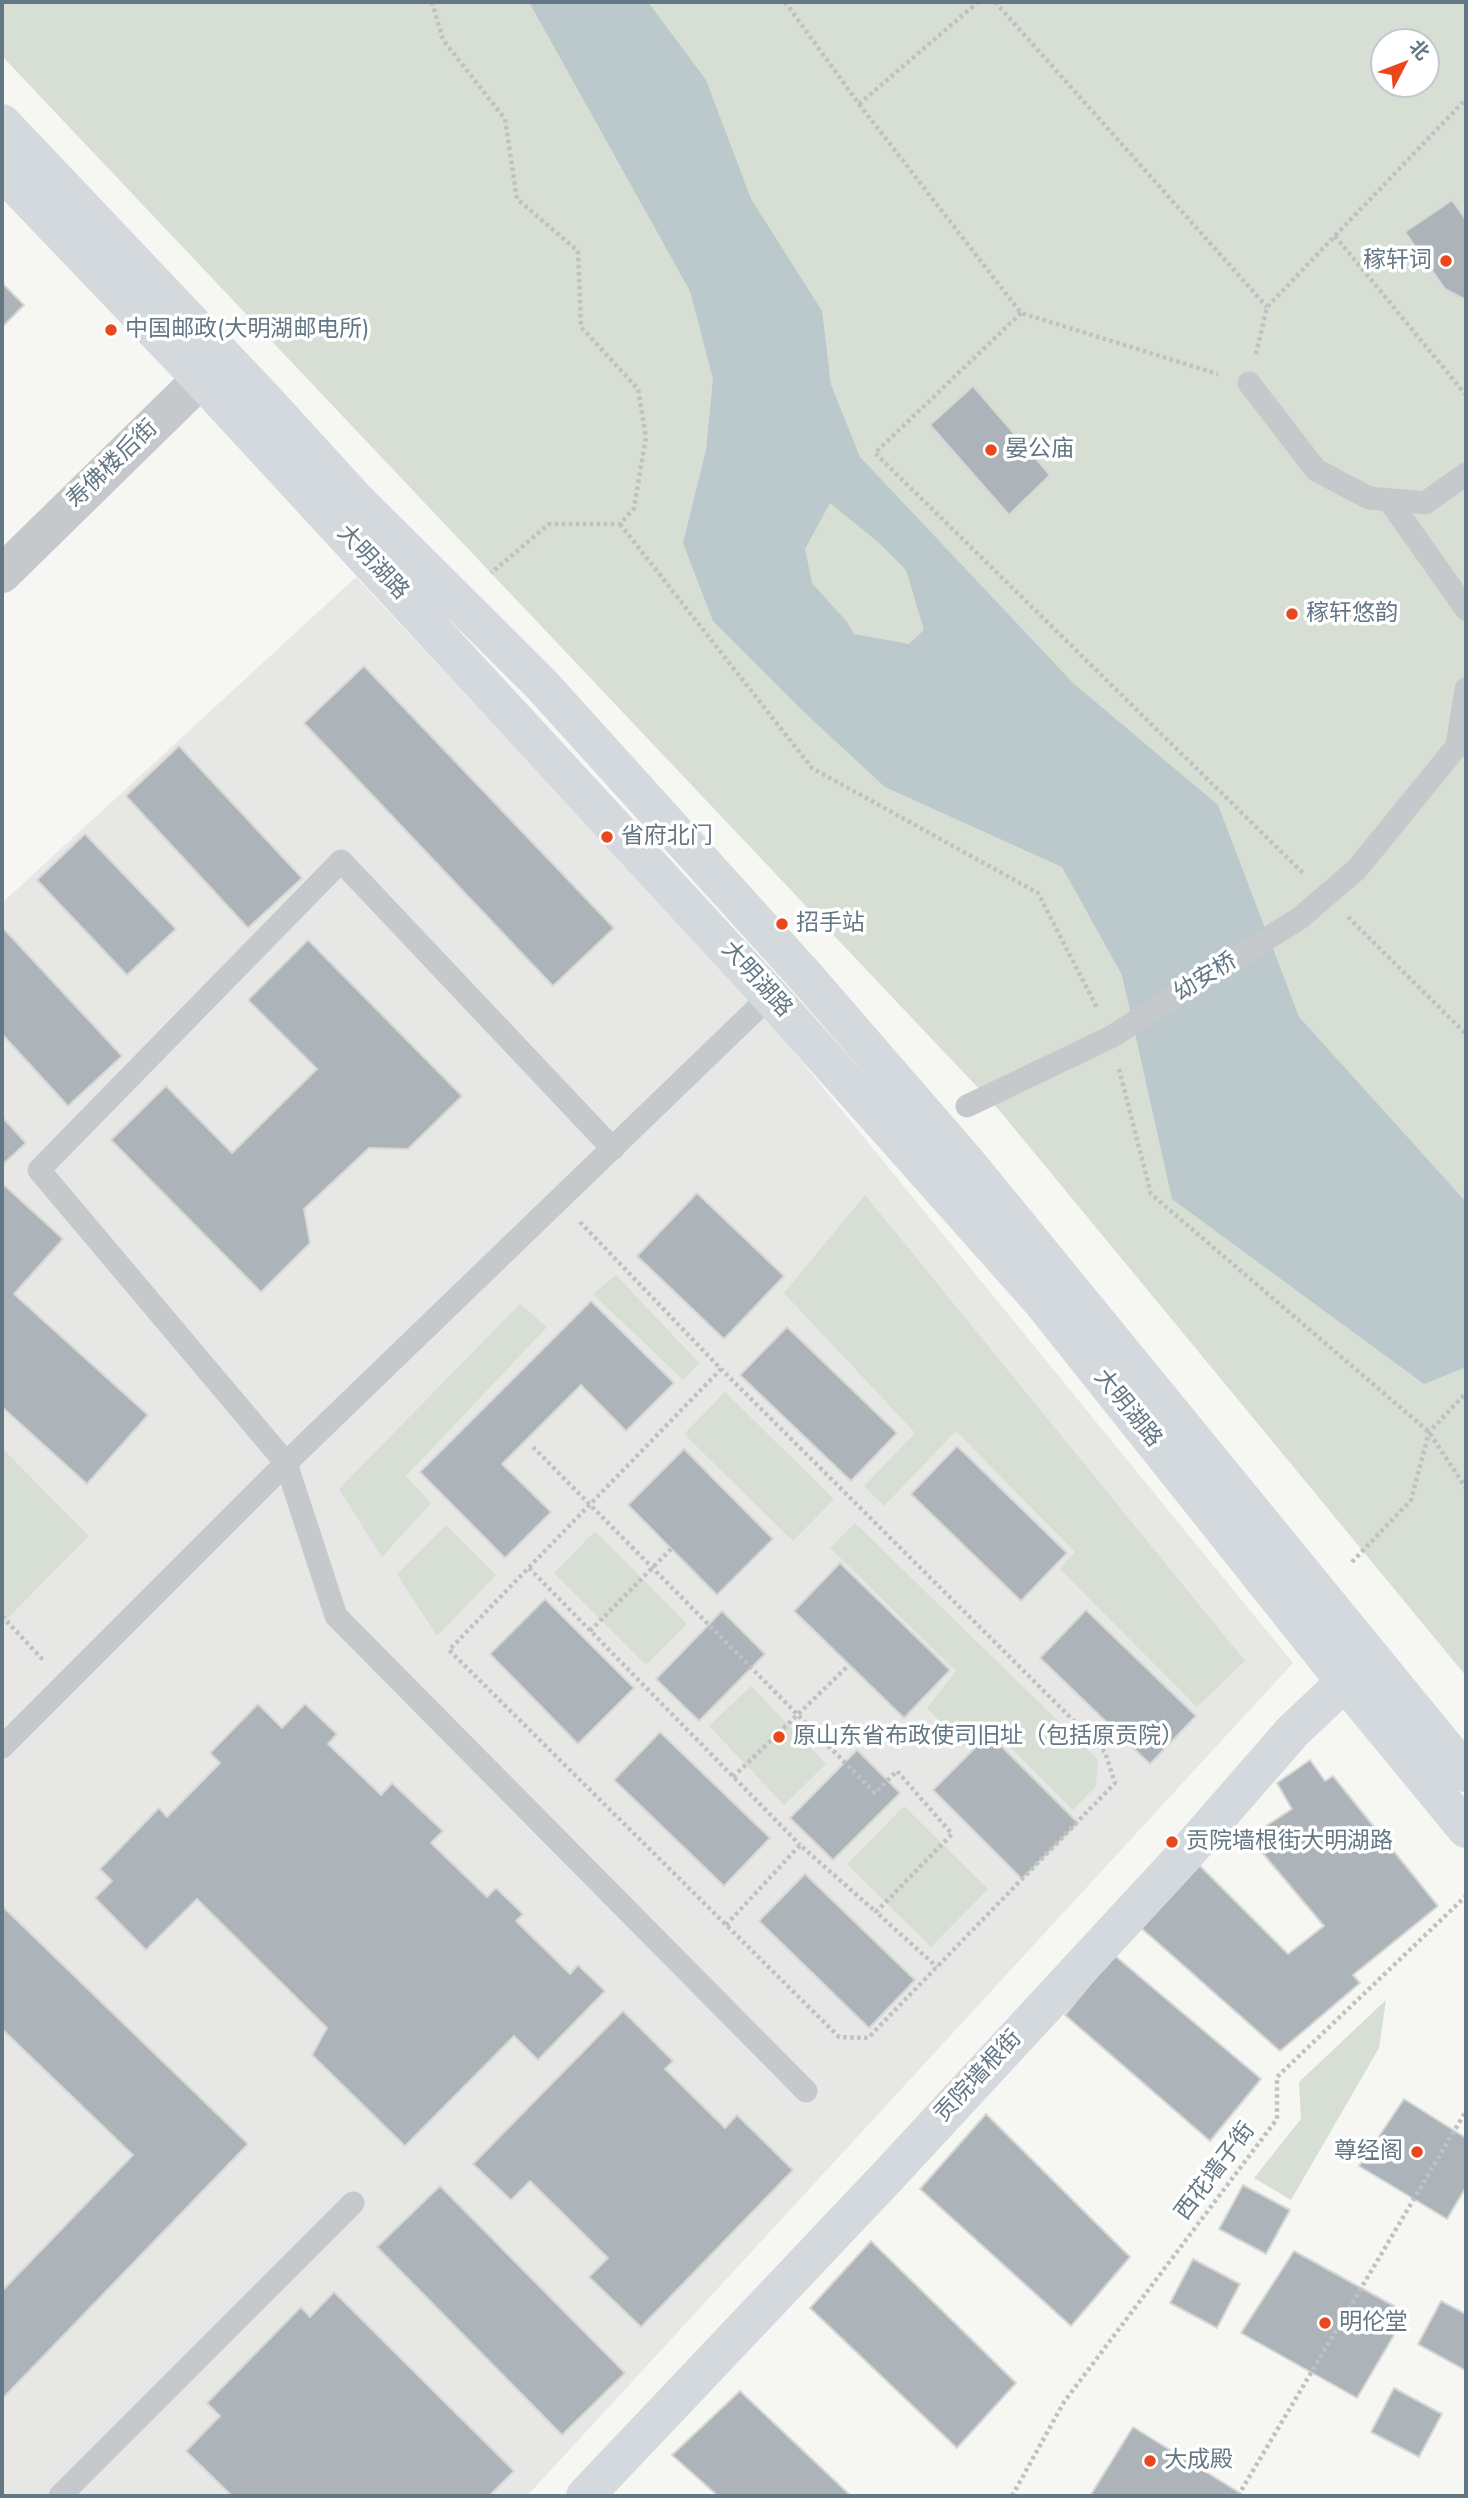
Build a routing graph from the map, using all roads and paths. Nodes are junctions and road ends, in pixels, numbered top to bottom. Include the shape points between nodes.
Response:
1 (432, 2) edge
2 (785, 2) edge
3 (978, 2) edge
4 (995, 2) edge
5 (1466, 99) edge
6 (859, 104) junction
7 (2, 123) edge
8 (2, 171) edge
9 (1335, 236) junction
10 (1267, 307) junction
11 (1021, 313) junction
12 (211, 366) junction
13 (1249, 383) junction
14 (1466, 395) edge
15 (1466, 474) edge
16 (1389, 500) junction
17 (620, 524) junction
18 (491, 573) dead end
19 (2, 574) edge
20 (1466, 609) edge
21 (1466, 689) edge
22 (1326, 895) junction
23 (771, 996) junction
24 (1466, 1034) edge
25 (1111, 1037) junction
26 (967, 1106) dead end
27 (613, 1149) junction
28 (560, 1201) junction
29 (721, 1369) junction
30 (1466, 1393) edge
31 (1429, 1432) junction
32 (533, 1447) dead end
33 (286, 1463) junction
34 (1466, 1488) edge
35 (590, 1505) junction
36 (671, 1549) dead end
37 (1352, 1562) dead end
38 (652, 1567) junction
39 (529, 1568) junction
40 (2, 1616) edge
41 (590, 1631) junction
42 (849, 1665) dead end
43 (1358, 1669) junction
44 (65, 1683) junction
45 (798, 1715) junction
46 (2, 1746) edge
47 (1466, 1773) edge
48 (733, 1777) junction
49 (1466, 1829) edge
50 (800, 1845) junction
51 (1466, 1896) edge
52 (876, 1912) junction
53 (726, 1925) junction
54 (937, 1968) junction
55 (806, 2091) dead end
56 (1466, 2111) edge
57 (353, 2203) dead end
58 (60, 2496) edge
59 (585, 2496) edge
60 (1012, 2496) edge
61 (1238, 2496) edge

1 - 17 path via 443,40 505,119 517,200 578,251 580,327 638,389 646,437 634,508
2 - 6 path
3 - 6 path
4 - 10 path
5 - 9 path
6 - 11 path
7 - 12 main road, 大明湖路
8 - 12 main road, 大明湖路
9 - 10 path
9 - 14 path
10 - 13 path
11 - 13 path
11 - 22 path via 875,453
12 - 19 street, 寿佛楼后街
12 - 23 main road, 大明湖路
12 - 43 main road, 大明湖路 via 356,500 541,684 848,1024 968,1164
13 - 16 lane via 1317,470 1369,498
15 - 16 lane via 1425,503
16 - 20 lane
17 - 18 path via 549,524
17 - 25 path via 812,768 1038,893
21 - 22 lane, 幼安桥 via 1457,746 1357,869
22 - 24 path
22 - 25 lane, 幼安桥 via 1300,918
23 - 27 lane
23 - 43 main road, 大明湖路
25 - 26 lane, 幼安桥
25 - 31 path via 1151,1194
27 - 28 lane
27 - 33 lane via 341,861 39,1170
28 - 29 path
28 - 33 lane
29 - 35 path
29 - 54 path via 1105,1752 1115,1783
30 - 31 path
31 - 34 path
31 - 37 path via 1411,1500
32 - 35 path
33 - 44 lane
33 - 55 lane via 336,1616
35 - 38 path
35 - 39 path
36 - 38 path
38 - 41 path
38 - 45 path
39 - 41 path
39 - 53 path via 449,1650
40 - 44 path
41 - 48 path
42 - 45 path
43 - 47 main road, 大明湖路
43 - 49 main road, 大明湖路
43 - 59 main road, 贡院墙根街 via 1293,1731 1184,1856 887,2177
44 - 46 lane
45 - 48 path
45 - 52 path via 875,1793 897,1772 952,1834
48 - 50 path
50 - 52 path
50 - 53 path
51 - 60 path, 西花墙子街 via 1277,2077 1277,2119 1065,2402
52 - 54 path
53 - 54 path via 839,2037 868,2038
56 - 61 path
57 - 58 lane

